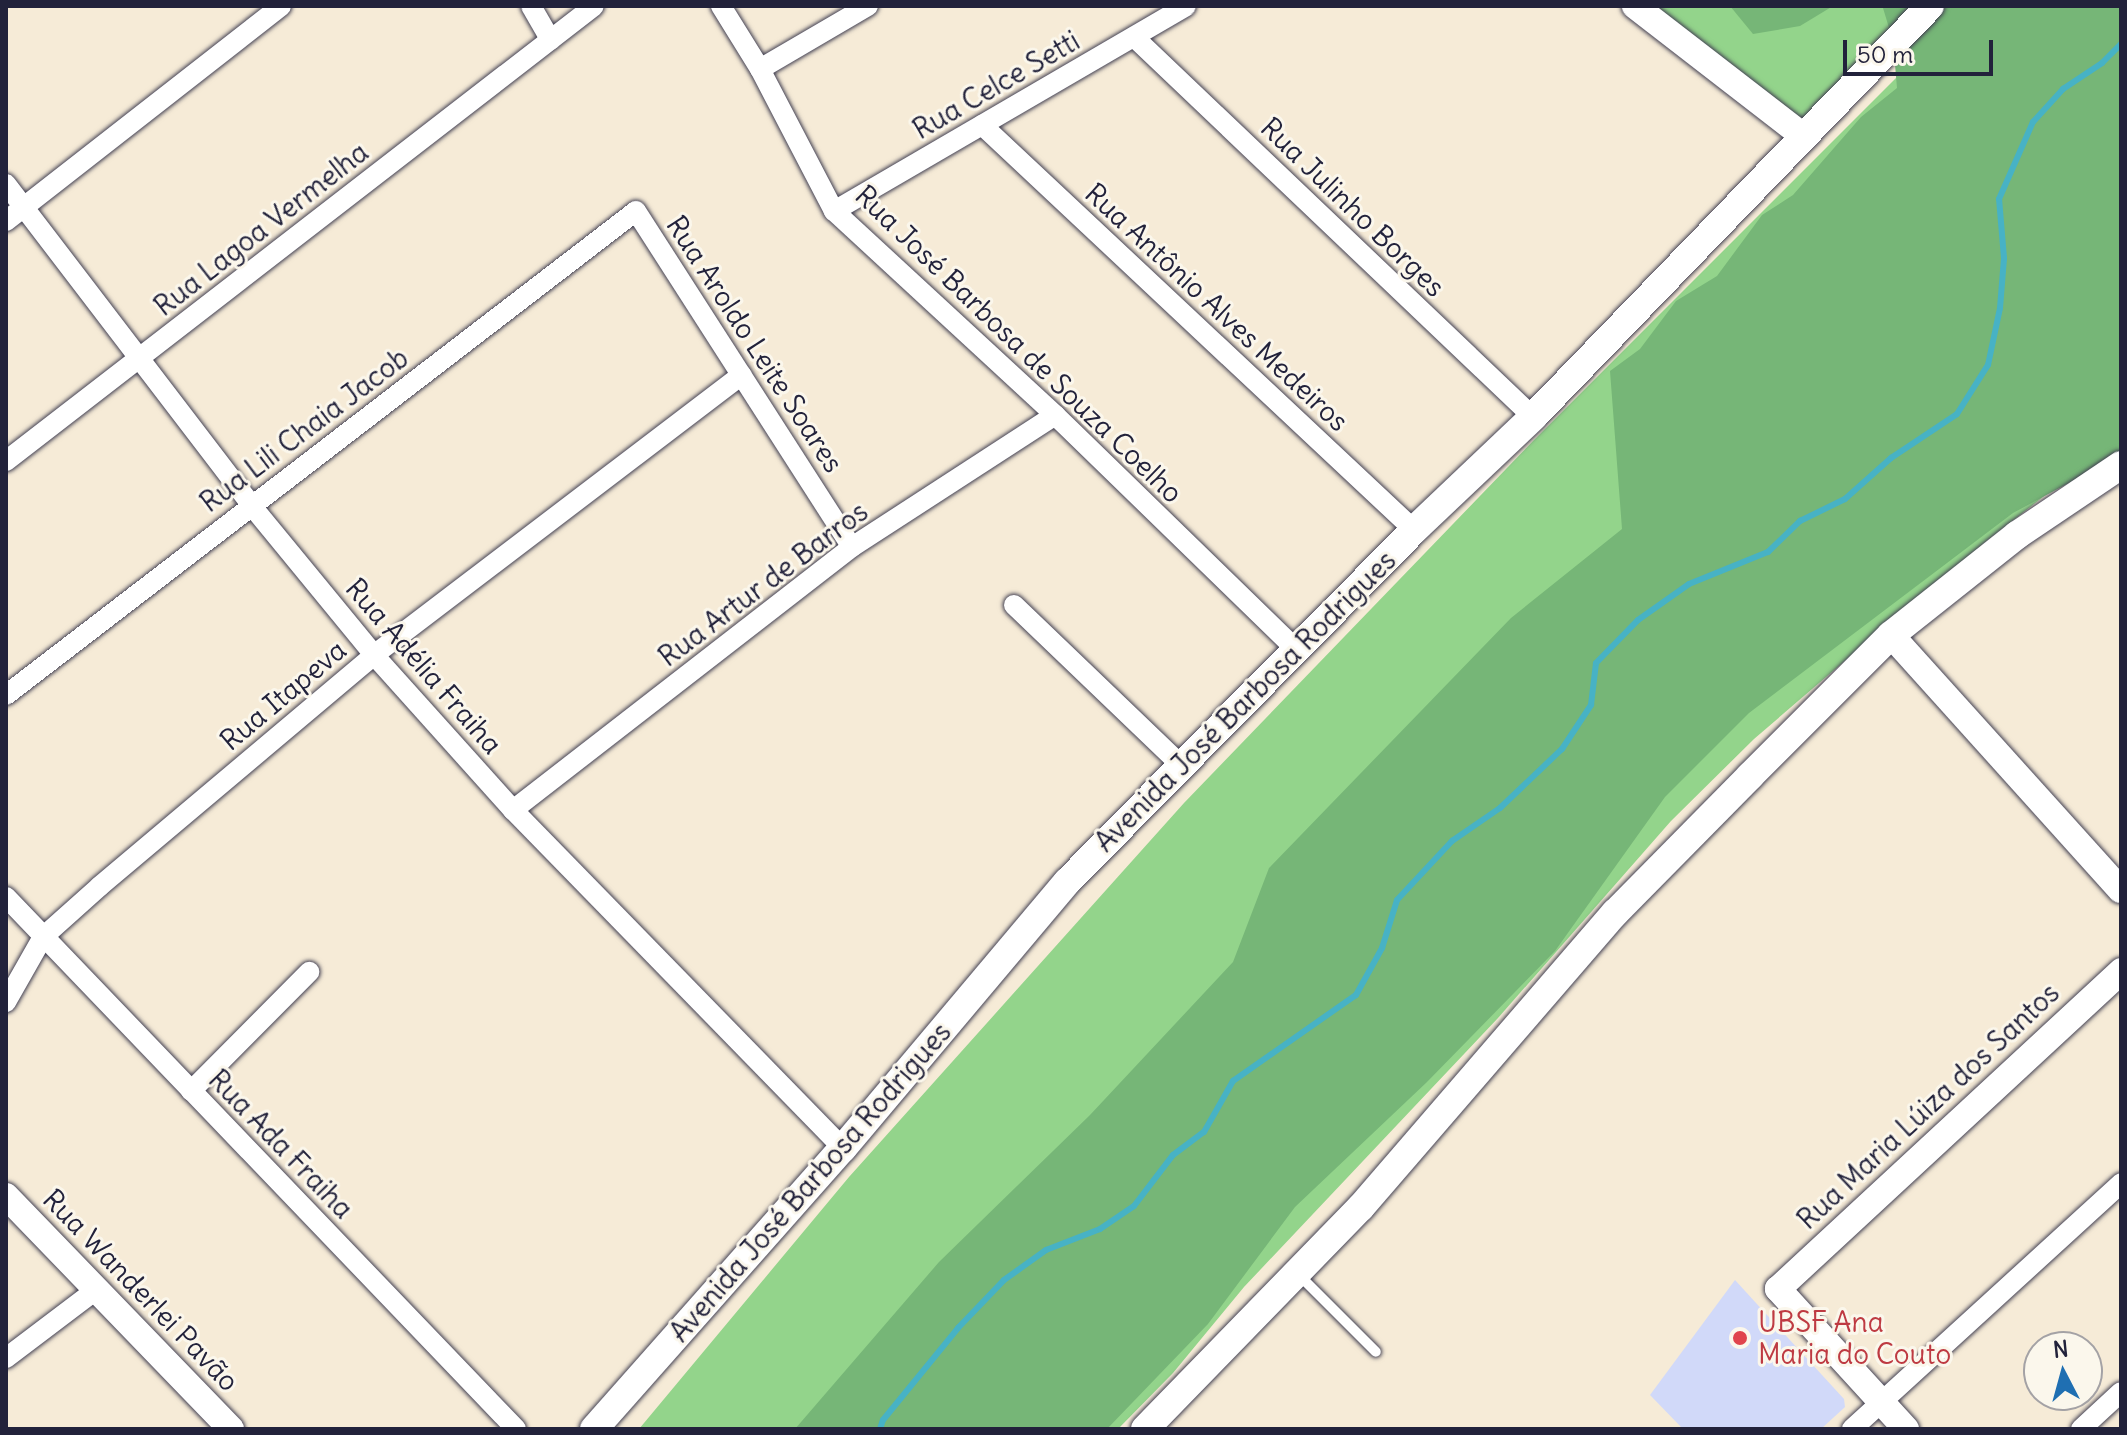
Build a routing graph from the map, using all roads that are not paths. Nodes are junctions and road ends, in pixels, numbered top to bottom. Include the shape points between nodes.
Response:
1 (281, 6) edge
2 (531, 6) edge
3 (594, 6) edge
4 (721, 6) edge
5 (868, 6) edge
6 (1186, 6) edge
7 (1635, 6) edge
8 (1930, 6) edge
9 (1134, 37) junction
10 (551, 40) junction
11 (760, 69) junction
12 (982, 125) junction
13 (1803, 136) junction
14 (6, 184) edge
15 (24, 207) junction
16 (636, 211) joint
17 (834, 211) junction
18 (6, 221) edge
19 (140, 358) junction
20 (742, 375) junction
21 (1055, 415) junction
22 (1533, 417) junction
23 (6, 461) edge
24 (2121, 465) edge
25 (251, 505) junction
26 (1414, 530) junction
27 (852, 547) junction
28 (1014, 605) dead end
29 (1891, 635) junction
30 (1296, 649) junction
31 (374, 655) junction
32 (6, 695) edge
33 (1182, 766) junction
34 (513, 810) junction
35 (2121, 890) edge
36 (6, 897) edge
37 (43, 937) junction
38 (2121, 971) edge
39 (309, 972) dead end
40 (6, 1002) edge
41 (191, 1091) junction
42 (843, 1148) junction
43 (2121, 1183) edge
44 (6, 1196) edge
45 (1296, 1273) junction
46 (96, 1290) junction
47 (1376, 1352) dead end
48 (6, 1358) edge
49 (2121, 1392) edge
50 (1881, 1402) junction
51 (231, 1429) edge
52 (516, 1429) edge
53 (594, 1429) edge
54 (1145, 1429) edge
55 (1852, 1429) edge
56 (1906, 1429) edge
57 (2081, 1429) edge

1 - 15 street
2 - 10 street
3 - 10 street, Rua Lagoa Vermelha
4 - 11 street, Rua José Barbosa de Souza Coelho
5 - 11 street
6 - 9 street, Rua Celce Setti
7 - 13 street
8 - 13 main road, Avenida José Barbosa Rodrigues
9 - 12 street, Rua Celce Setti
9 - 22 street, Rua Julinho Borges
10 - 19 street, Rua Lagoa Vermelha
11 - 17 street, Rua José Barbosa de Souza Coelho
12 - 17 street, Rua Celce Setti
12 - 26 street, Rua Antônio Alves Medeiros
13 - 22 main road, Avenida José Barbosa Rodrigues
14 - 15 street, Rua Adélia Fraiha
15 - 18 street
15 - 19 street, Rua Adélia Fraiha
16 - 20 street, Rua Aroldo Leite Soares
16 - 25 street, Rua Lili Chaia Jacob
17 - 21 street, Rua José Barbosa de Souza Coelho
19 - 23 street, Rua Lagoa Vermelha
19 - 25 street, Rua Adélia Fraiha
20 - 27 street, Rua Aroldo Leite Soares
20 - 31 street, Rua Itapeva
21 - 27 street, Rua Artur de Barros
21 - 30 street, Rua José Barbosa de Souza Coelho
22 - 26 main road, Avenida José Barbosa Rodrigues
24 - 29 main road via 2017,535
25 - 31 street, Rua Adélia Fraiha
25 - 32 street, Rua Lili Chaia Jacob
26 - 30 main road, Avenida José Barbosa Rodrigues
27 - 34 street, Rua Artur de Barros
28 - 33 street
29 - 35 street
29 - 45 main road via 1615,913 1361,1207
30 - 33 main road, Avenida José Barbosa Rodrigues
31 - 34 street, Rua Adélia Fraiha
31 - 37 street, Rua Itapeva
33 - 42 main road, Avenida José Barbosa Rodrigues via 1067,882
34 - 42 street, Rua Adélia Fraiha
36 - 37 street, Rua Ada Fraiha
37 - 40 street, Rua Itapeva
37 - 41 street, Rua Ada Fraiha
38 - 50 street, Rua Maria Lúiza dos Santos via 1778,1289
39 - 41 street
41 - 52 street, Rua Ada Fraiha
42 - 53 main road, Avenida José Barbosa Rodrigues
43 - 50 street
44 - 46 street, Rua Wanderlei Pavão
45 - 47 lane
45 - 54 main road
46 - 48 street
46 - 51 street, Rua Wanderlei Pavão
49 - 57 street
50 - 55 street
50 - 56 street

